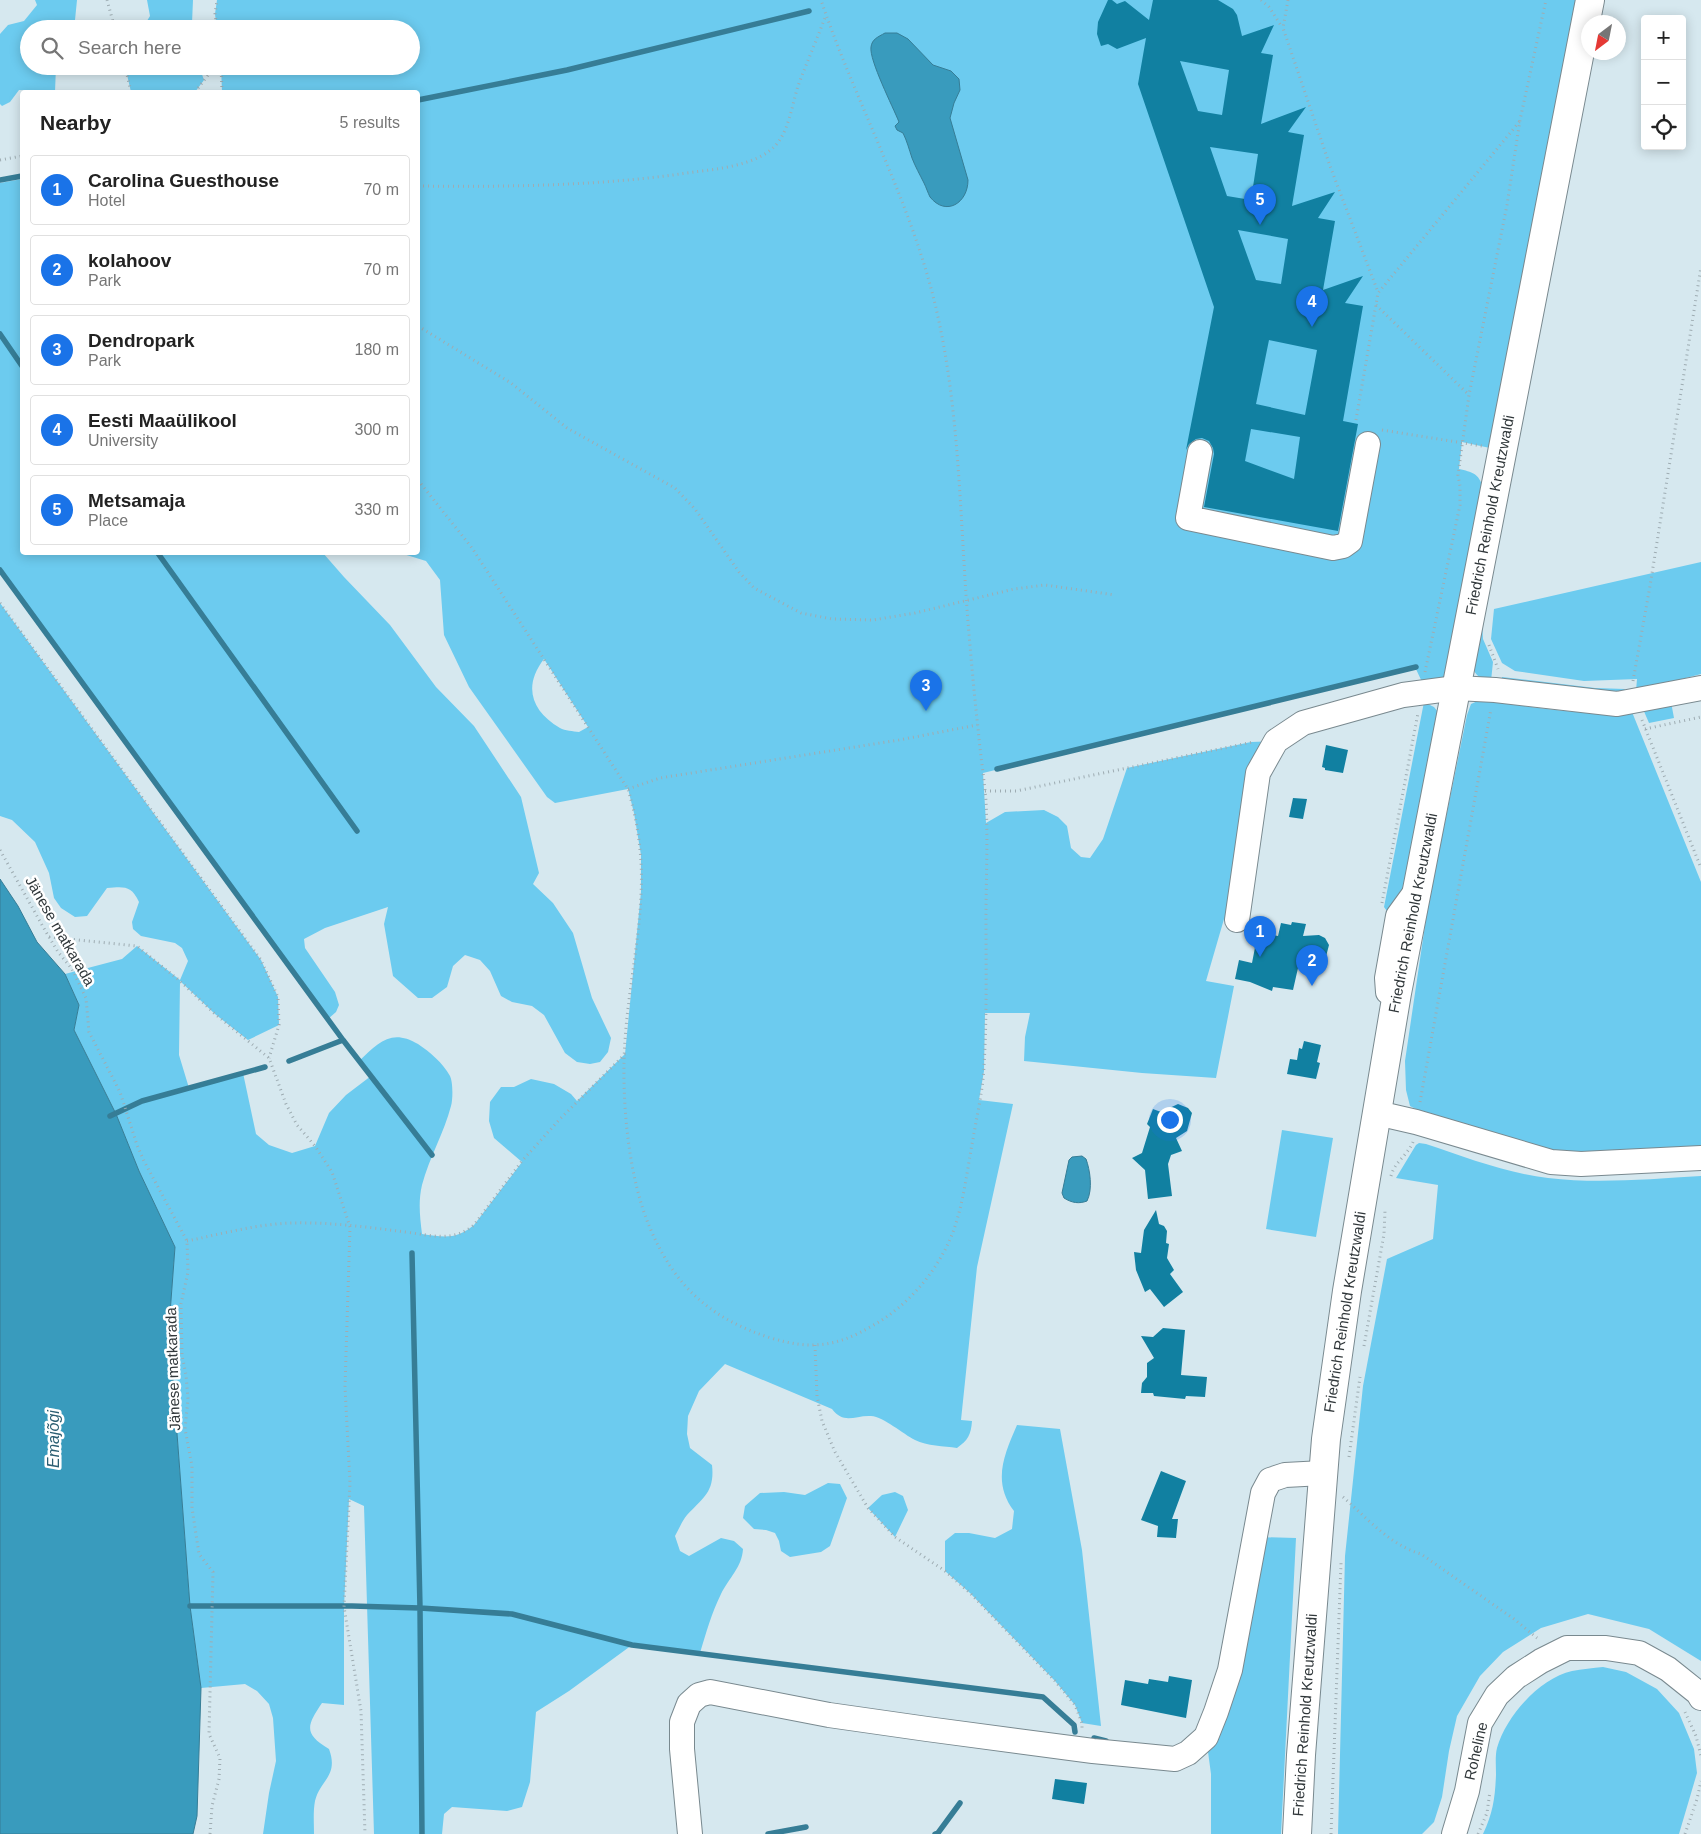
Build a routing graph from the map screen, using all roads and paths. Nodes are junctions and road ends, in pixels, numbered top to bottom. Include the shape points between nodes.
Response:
1 (107, 0) edge
2 (217, 0) edge
3 (821, 0) edge
4 (1261, 0) edge
5 (1288, 0) edge
6 (1546, 0) edge
7 (1590, 0) edge
8 (826, 15) junction
9 (113, 20) edge
10 (216, 20) edge
11 (1283, 28) junction
12 (127, 75) edge
13 (208, 75) edge
14 (221, 75) edge
15 (131, 90) edge
16 (196, 90) edge
17 (222, 90) edge
18 (1520, 120) junction
19 (20, 156) edge
20 (0, 160) edge
21 (420, 186) edge
22 (1701, 267) edge
23 (1378, 293) junction
24 (1376, 305) junction
25 (420, 327) edge
26 (1469, 395) junction
27 (1356, 420) dead end
28 (1368, 444) dead end
29 (1200, 452) dead end
30 (420, 483) edge
31 (1115, 595) dead end
32 (967, 600) junction
33 (0, 603) edge
34 (1496, 680) junction
35 (1456, 688) junction
36 (1701, 688) edge
37 (1421, 693) junction
38 (1635, 701) junction
39 (1701, 717) edge
40 (977, 725) junction
41 (1645, 729) junction
42 (1276, 741) junction
43 (628, 789) junction
44 (985, 791) junction
45 (0, 850) edge
46 (1701, 868) edge
47 (1381, 908) dead end
48 (1237, 920) dead end
49 (49, 937) junction
50 (625, 1054) junction
51 (269, 1058) junction
52 (1377, 1113) junction
53 (1416, 1122) junction
54 (1701, 1158) edge
55 (1390, 1182) dead end
56 (1385, 1208) dead end
57 (350, 1226) junction
58 (187, 1241) junction
59 (815, 1345) junction
60 (1362, 1354) dead end
61 (1360, 1372) dead end
62 (1348, 1463) dead end
63 (1323, 1473) junction
64 (1344, 1490) dead end
65 (1344, 1497) junction
66 (1343, 1506) dead end
67 (1341, 1560) dead end
68 (1537, 1638) dead end
69 (1691, 1703) edge
70 (1081, 1749) junction
71 (1701, 1756) edge
72 (1701, 1781) edge
73 (1490, 1782) dead end
74 (1299, 1828) edge
75 (210, 1834) edge
76 (365, 1834) edge
77 (690, 1834) edge
78 (1332, 1834) edge
79 (1454, 1834) edge
80 (1478, 1834) edge
81 (1686, 1834) edge

1 - 9 path
2 - 10 path
3 - 8 path
4 - 11 path via 1274,12
5 - 11 path
6 - 18 path
7 - 35 main road, Friedrich Reinhold Kreutzwaldi
8 - 21 path via 784,131 775,146 762,155 731,167 647,180 524,186
8 - 32 path via 912,226 937,312 954,424
11 - 23 path
12 - 15 path
13 - 16 path
14 - 17 path
18 - 23 path
18 - 26 path via 1507,205
19 - 20 path
22 - 38 path via 1632,685
23 - 24 path
24 - 26 path
24 - 27 path
25 - 32 path via 511,383 567,428 675,488 695,509 754,588 801,613 832,619 873,620
26 - 37 path via 1458,475 1460,505
28 - 29 street via 1350,541 1333,548 1188,518
30 - 43 path via 472,548
31 - 32 path via 1045,585
32 - 40 path
33 - 51 path via 262,960 278,997 279,1025
34 - 35 street
34 - 38 street via 1617,704
34 - 53 path
35 - 37 street
35 - 52 main road, Friedrich Reinhold Kreutzwaldi
36 - 38 street
37 - 42 street via 1403,694 1303,723
37 - 47 path
38 - 41 path
39 - 41 path
40 - 43 path via 660,778
40 - 44 path
41 - 46 path
42 - 44 path via 1251,742 1016,791
42 - 48 street via 1258,773
43 - 50 path via 640,855 641,892
44 - 59 path via 984,1070 960,1208 951,1237 915,1292 888,1317 850,1339
45 - 49 path, Jänese matkarada
49 - 51 path via 136,946
49 - 58 path, Jänese matkarada via 72,969 86,998 89,1032 120,1092 144,1161
50 - 57 path via 559,1120 466,1232 444,1237
50 - 59 path via 631,1152 648,1222 660,1250 698,1300 720,1316 749,1331 787,1343
51 - 57 path via 289,1111 332,1172
52 - 53 street
52 - 63 main road, Friedrich Reinhold Kreutzwaldi via 1347,1291
53 - 54 street via 1551,1162 1581,1164
53 - 55 path via 1412,1144 1393,1166
56 - 60 path via 1384,1234
57 - 58 path via 292,1223
57 - 76 path via 345,1387 350,1483 344,1607 361,1711
58 - 75 path, Jänese matkarada via 188,1272 181,1304 188,1399 185,1430 192,1466 192,1508 199,1554 213,1572 209,1734 220,1758
59 - 70 path via 817,1396 822,1421 835,1452 868,1508 895,1537 970,1593 1056,1681 1075,1705 1082,1724
61 - 62 path
63 - 70 street via 1285,1475 1270,1480 1263,1493 1230,1670 1206,1737 1188,1753 1175,1759
63 - 74 main road, Friedrich Reinhold Kreutzwaldi
64 - 65 path
65 - 66 path
65 - 68 path via 1406,1549 1421,1554
67 - 78 path
69 - 71 path via 1686,1713
69 - 79 street, Roheline via 1698,1693 1668,1669 1639,1653 1606,1648 1567,1648 1541,1661 1516,1676 1497,1695 1480,1723 1468,1791
70 - 77 street via 829,1715 710,1692 699,1695 689,1704 682,1722
72 - 81 path
73 - 80 path via 1486,1813

